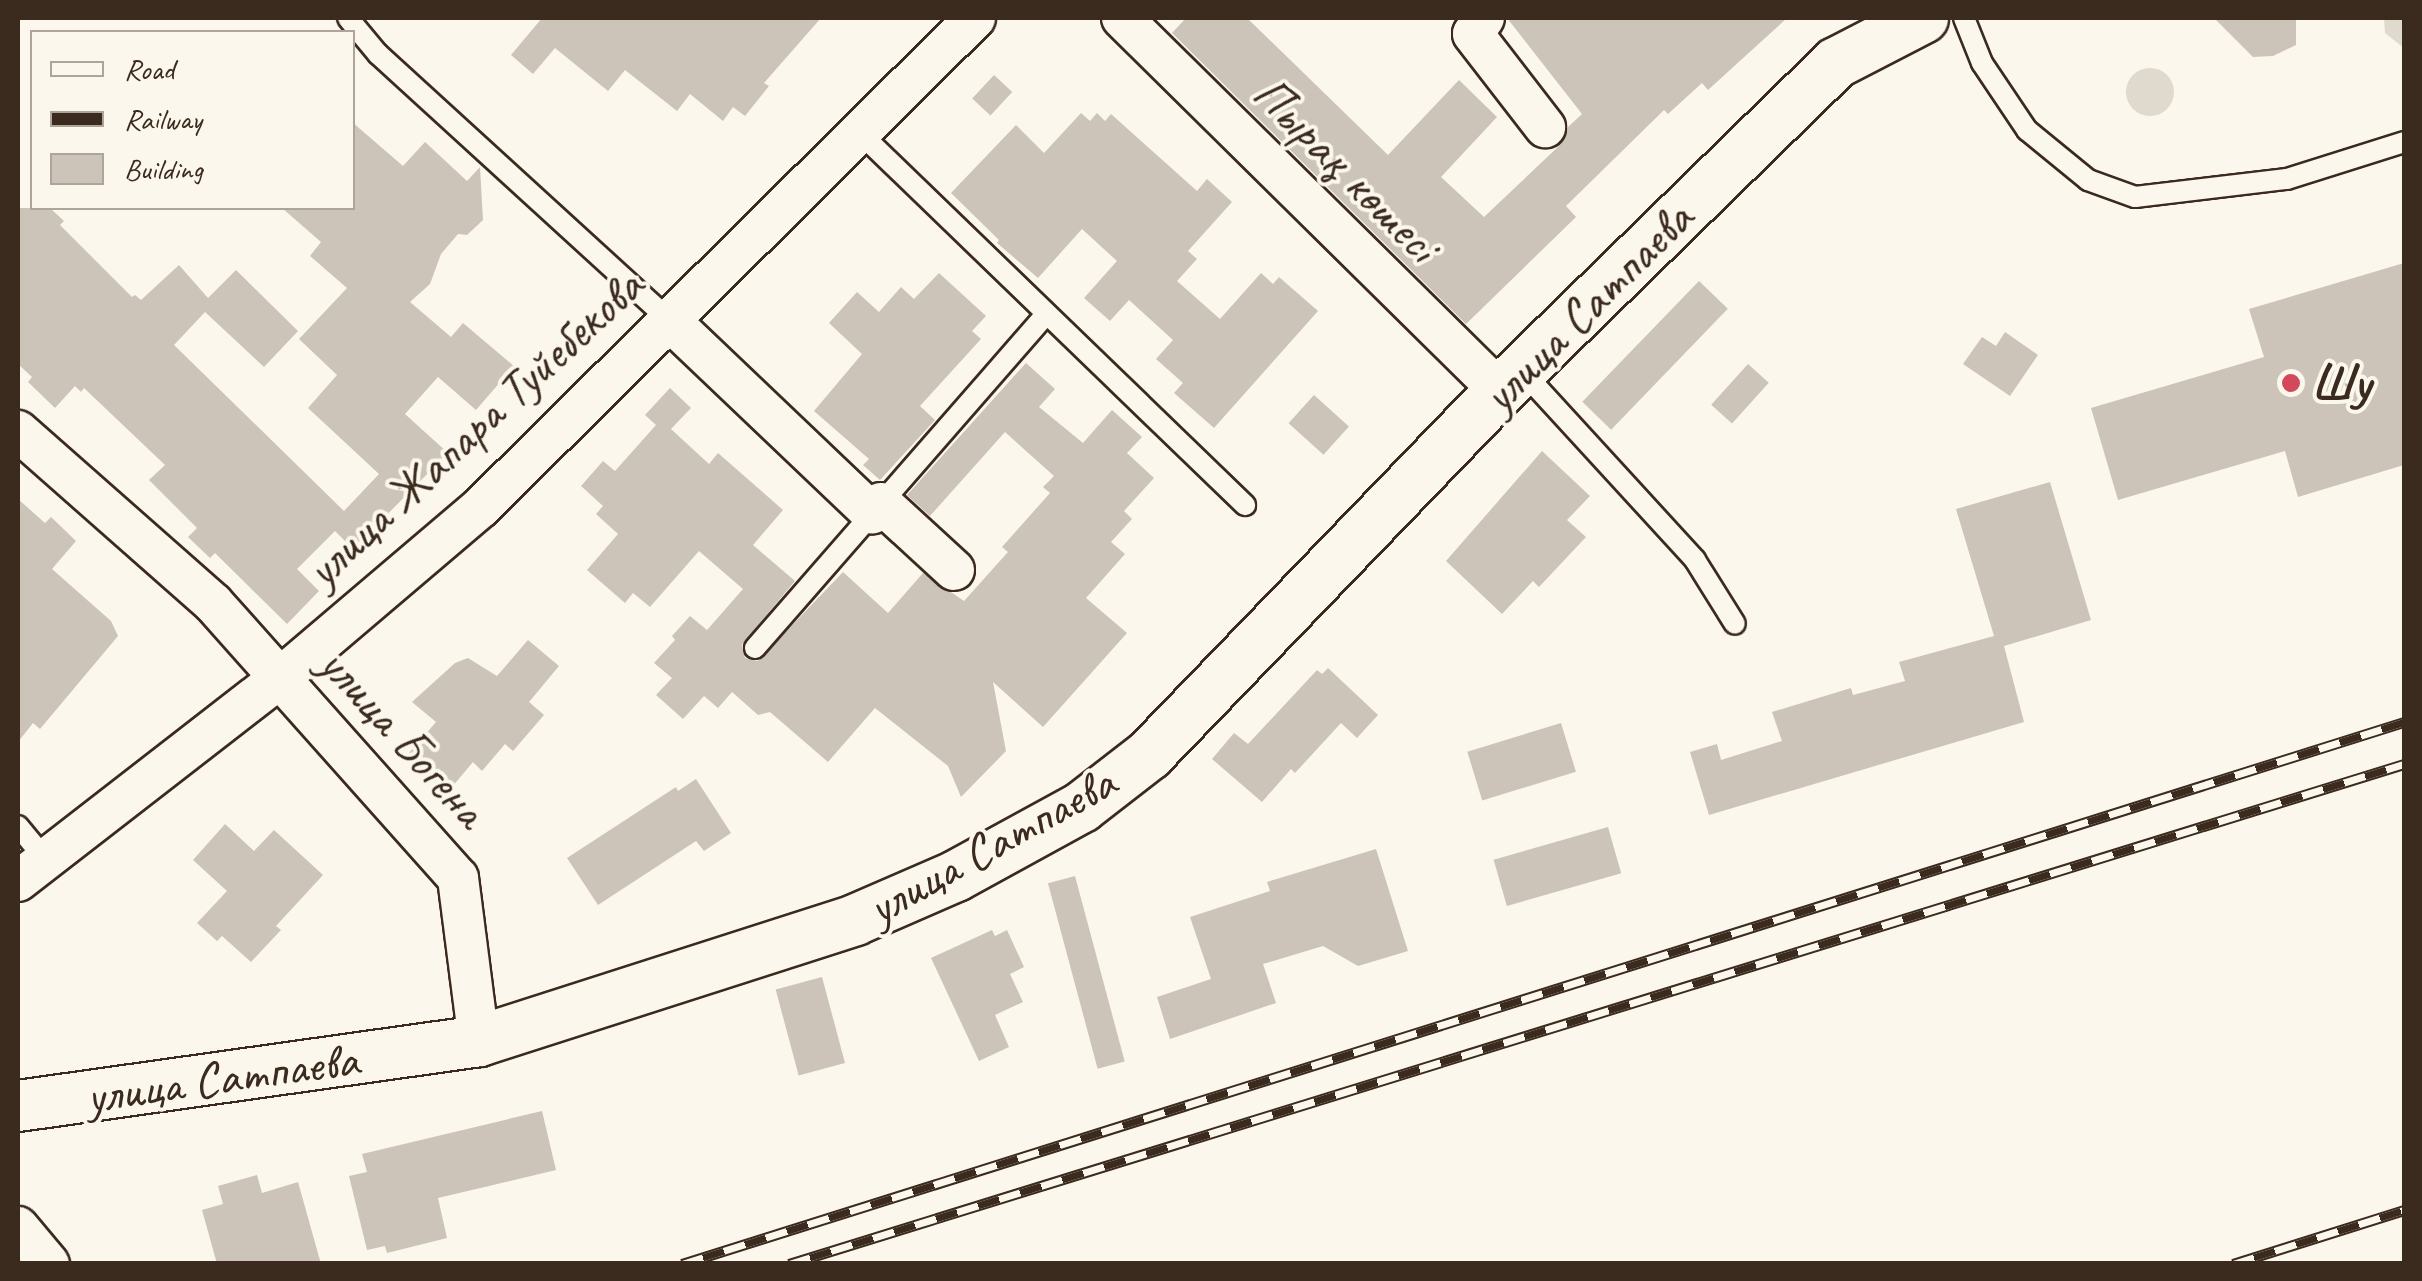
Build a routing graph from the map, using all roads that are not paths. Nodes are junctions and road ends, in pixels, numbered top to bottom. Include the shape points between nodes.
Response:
1 (348, 18) edge
2 (975, 18) edge
3 (1122, 18) edge
4 (1484, 18) edge
5 (1923, 18) edge
6 (1964, 18) edge
7 (1545, 127) dead end
8 (859, 132) junction
9 (2404, 142) edge
10 (1046, 314) junction
11 (668, 319) junction
12 (1511, 381) junction
13 (21, 442) edge
14 (1245, 505) dead end
15 (876, 508) junction
16 (954, 570) dead end
17 (1735, 624) dead end
18 (755, 648) dead end
19 (280, 678) junction
20 (18, 826) edge
21 (32, 871) edge
22 (479, 1042) junction
23 (18, 1106) edge

1 - 11 lane via 378,54
2 - 8 street, улица Жапара Туйебекова
3 - 12 street, Пырақ көшесі via 1227,126
4 - 7 street via 1473,34
5 - 12 street, улица Сатпаева via 1836,63
6 - 9 lane via 1982,63 2027,130 2088,180 2135,197 2287,179
8 - 10 lane
8 - 11 street, улица Жапара Туйебекова
10 - 14 lane
10 - 15 lane
11 - 15 street
11 - 19 street, улица Жапара Туйебекова via 481,507
12 - 17 lane via 1696,560
12 - 22 street, улица Сатпаева via 1149,755 1082,807 956,876 855,920
13 - 19 street, улица Богена via 213,603
15 - 16 street
15 - 18 lane
19 - 21 street, улица Жапара Туйебекова
19 - 22 street, улица Богена via 458,878
20 - 21 lane
22 - 23 street, улица Сатпаева

